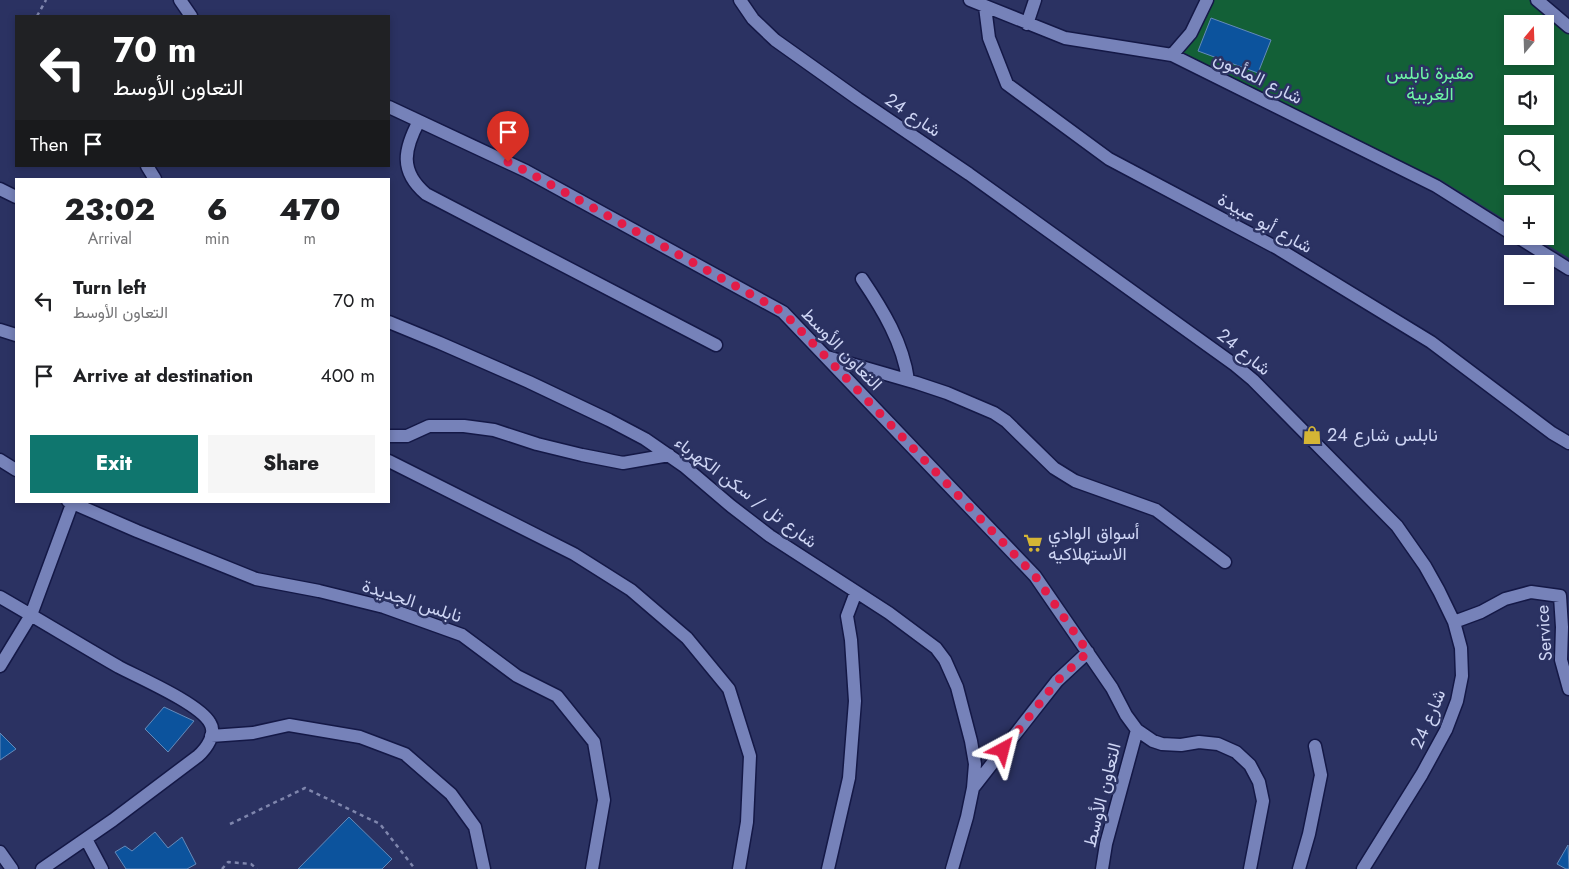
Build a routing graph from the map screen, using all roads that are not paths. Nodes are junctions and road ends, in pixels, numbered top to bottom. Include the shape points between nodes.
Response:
1 (180, 0) edge
2 (740, 0) edge
3 (970, 0) edge
4 (1035, 0) edge
5 (1207, 0) edge
6 (1536, 0) edge
7 (985, 7) junction
8 (191, 15) edge
9 (1027, 24) junction
10 (1569, 27) edge
11 (1172, 56) junction
12 (390, 107) edge
13 (419, 121) junction
14 (148, 167) edge
15 (154, 178) edge
16 (0, 189) edge
17 (15, 196) edge
18 (1504, 229) edge
19 (1530, 245) edge
20 (1569, 269) edge
21 (862, 279) dead end
22 (390, 322) edge
23 (0, 330) edge
24 (15, 335) edge
25 (716, 345) dead end
26 (825, 357) junction
27 (908, 380) junction
28 (390, 436) edge
29 (1569, 443) edge
30 (669, 455) junction
31 (0, 460) edge
32 (390, 461) edge
33 (15, 469) edge
34 (70, 503) edge
35 (72, 503) edge
36 (1225, 562) dead end
37 (856, 592) junction
38 (0, 597) edge
39 (31, 615) junction
40 (1454, 622) junction
41 (1088, 652) junction
42 (0, 666) edge
43 (1569, 689) edge
44 (1137, 730) junction
45 (211, 736) junction
46 (1314, 746) dead end
47 (973, 788) junction
48 (86, 839) junction
49 (0, 852) edge
50 (12, 869) edge
51 (42, 869) edge
52 (102, 869) edge
53 (484, 869) edge
54 (592, 869) edge
55 (739, 869) edge
56 (828, 869) edge
57 (952, 869) edge
58 (1102, 869) edge
59 (1250, 869) edge
60 (1299, 869) edge
61 (1363, 869) edge

1 - 8 street
2 - 40 street, شارع 24 via 753,19 775,40 986,186 1253,380 1397,526 1425,566
3 - 7 street, شارع المأمون
4 - 9 street
5 - 11 street via 1191,33
6 - 10 street
7 - 9 street, شارع المأمون
7 - 29 street, شارع أبو عبيدة via 989,38 1007,84 1109,159 1276,248 1431,342
9 - 11 street, شارع المأمون via 1064,38
11 - 18 street, شارع المأمون via 1436,186
12 - 13 street, التعاون الأوسط
13 - 25 street via 409,141 406,158 414,182 426,194
13 - 26 street, التعاون الأوسط via 526,171 783,312
14 - 15 street
16 - 17 street
19 - 20 street
21 - 27 street via 892,330 906,362
22 - 30 street, شارع تل / سكن الكهرباء via 601,415
23 - 24 street
26 - 27 street
26 - 41 street, التعاون الأوسط via 1035,576
27 - 36 street via 1000,416 1064,475 1156,510
28 - 30 street via 407,436 429,426 464,426 494,430 538,444 623,463
30 - 37 street, شارع تل / سكن الكهرباء via 750,521
31 - 33 street
32 - 55 street via 574,554 631,590 693,645 729,689 750,756 748,822
34 - 39 street
35 - 54 street, نابلس الجديدة via 256,579 384,607 462,635 517,676 557,696 594,742 604,800
37 - 47 street, شارع تل / سكن الكهرباء via 927,641 945,660 957,687 971,741 975,764
37 - 56 street via 847,616 855,701 849,778
38 - 39 street
39 - 42 street
39 - 45 street via 182,700 209,720
40 - 43 street, Service via 1505,599 1531,592 1560,596 1561,660
40 - 61 street, شارع 24 via 1461,648 1462,676 1457,701 1446,730 1422,774
41 - 44 street, التعاون الأوسط
41 - 47 street via 1057,681
44 - 58 street, التعاون الأوسط
44 - 59 street, التعاون الأوسط via 1162,744 1218,744 1236,752 1250,765 1260,782 1262,801
45 - 48 street via 207,747 198,756
45 - 53 street via 253,733 289,725 360,737 405,754 451,794 475,827
46 - 60 street via 1321,775
47 - 57 street, شارع تل / سكن الكهرباء
48 - 51 street
48 - 52 street
49 - 50 street

